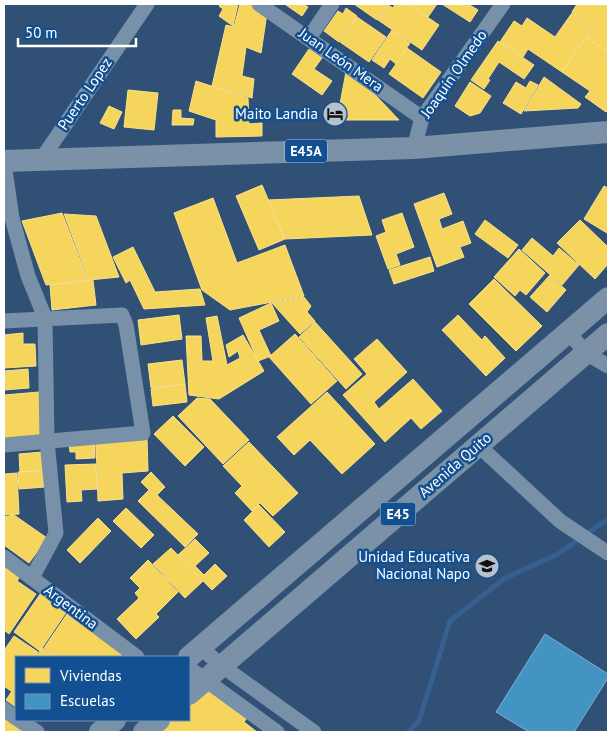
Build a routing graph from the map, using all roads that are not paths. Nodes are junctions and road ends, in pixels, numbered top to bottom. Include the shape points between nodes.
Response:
1 (147, 4) edge
2 (259, 4) edge
3 (332, 4) edge
4 (503, 4) edge
5 (309, 38) junction
6 (422, 118) junction
7 (608, 132) edge
8 (414, 148) junction
9 (41, 160) junction
10 (4, 162) edge
11 (608, 298) edge
12 (45, 318) junction
13 (4, 321) edge
14 (569, 333) junction
15 (608, 334) edge
16 (586, 353) junction
17 (608, 366) edge
18 (46, 441) junction
19 (4, 445) edge
20 (478, 445) junction
21 (608, 553) edge
22 (4, 557) edge
23 (32, 578) junction
24 (195, 652) edge
25 (136, 656) edge
26 (222, 666) junction
27 (194, 681) edge
28 (4, 710) edge
29 (15, 718) edge
30 (20, 721) edge
31 (114, 721) edge
32 (158, 721) edge
33 (36, 732) edge
34 (100, 732) edge
35 (144, 732) edge
36 (277, 732) edge
37 (314, 732) edge

1 - 9 street, Puerto Lopez
2 - 5 street, Juan León Mera
3 - 5 street
4 - 6 street, Joaquín Olmedo
5 - 6 street, Juan León Mera
6 - 8 street, Joaquín Olmedo
7 - 8 highway, E45A
8 - 9 highway, E45A
9 - 10 highway, E45A
10 - 12 street via 17,238
11 - 14 highway, Avenida Quito / E45
12 - 13 street
12 - 18 street
12 - 18 street via 122,315 143,433
14 - 16 street
14 - 24 highway, Avenida Quito / E45
15 - 16 highway, Avenida Quito / E45
16 - 17 street
16 - 20 highway, Avenida Quito / E45
18 - 19 street
18 - 23 street via 56,534
20 - 21 street via 560,521
20 - 26 highway, Avenida Quito / E45
22 - 23 street, Argentina
23 - 25 street, Argentina
24 - 26 street
26 - 27 highway, Avenida Quito / E45
26 - 37 street
27 - 36 street
28 - 29 street
30 - 33 street
31 - 34 highway
32 - 35 highway

